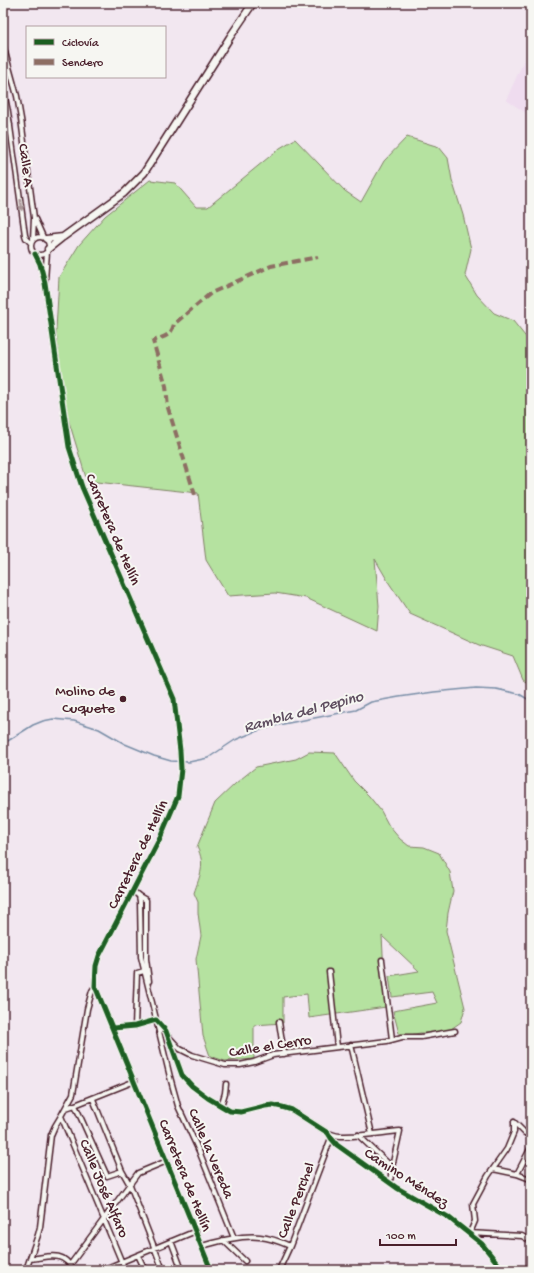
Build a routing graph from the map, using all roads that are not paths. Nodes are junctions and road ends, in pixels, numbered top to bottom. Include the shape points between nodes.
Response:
1 (253, 3) edge
2 (3, 45) edge
3 (3, 88) edge
4 (3, 124) edge
5 (10, 125) junction
6 (34, 218) junction
7 (63, 237) junction
8 (45, 238) junction
9 (32, 241) junction
10 (48, 250) junction
11 (35, 254) junction
12 (45, 283) junction
13 (134, 891) junction
14 (139, 896) junction
15 (382, 960) dead end
16 (144, 971) junction
17 (329, 972) dead end
18 (95, 986) junction
19 (149, 988) junction
20 (156, 1020) junction
21 (280, 1022) dead end
22 (135, 1026) junction
23 (113, 1028) junction
24 (455, 1031) dead end
25 (167, 1034) junction
26 (392, 1039) junction
27 (351, 1045) junction
28 (337, 1047) junction
29 (284, 1054) junction
30 (135, 1081) junction
31 (226, 1084) dead end
32 (93, 1099) junction
33 (76, 1105) junction
34 (221, 1106) junction
35 (66, 1108) junction
36 (62, 1116) junction
37 (328, 1133) junction
38 (372, 1134) junction
39 (358, 1135) junction
40 (531, 1136) edge
41 (331, 1138) junction
42 (531, 1147) edge
43 (167, 1161) junction
44 (392, 1167) junction
45 (493, 1169) junction
46 (122, 1171) junction
47 (517, 1174) junction
48 (530, 1179) edge
49 (390, 1183) junction
50 (130, 1185) junction
51 (104, 1219) junction
52 (196, 1231) junction
53 (234, 1238) junction
54 (223, 1240) junction
55 (531, 1240) edge
56 (171, 1241) junction
57 (202, 1246) junction
58 (290, 1246) junction
59 (154, 1248) junction
60 (138, 1255) junction
61 (30, 1259) junction
62 (245, 1261) dead end
63 (122, 1262) junction
64 (72, 1268) edge
65 (26, 1270) edge
66 (102, 1270) edge
67 (125, 1270) edge
68 (145, 1270) edge
69 (163, 1270) edge
70 (182, 1270) edge
71 (211, 1270) edge
72 (281, 1270) edge
73 (503, 1270) edge

1 - 7 street via 144,174 124,193
2 - 6 street, Carretera de Hellín via 17,96
3 - 5 street, Calle A
4 - 5 street
5 -> 9 street, Calle A via 26,238
6 - 8 street, Carretera de Hellín
6 - 9 street, Carretera de Hellín
7 - 8 street
7 - 10 street
8 - 9 street via 38,236
8 - 10 street, Carretera de Hellín via 49,244
9 - 11 street, Carretera de Hellín via 31,249
10 - 11 street via 41,255
10 - 12 street, Carretera de Hellín
11 - 12 street, Carretera de Hellín
12 - 13 street, Carretera de Hellín via 69,446 82,487 174,699 180,751 178,796
13 - 14 street
13 - 18 street, Carretera de Hellín via 99,956
14 - 16 street, Calle la Vereda via 141,957
14 - 19 street via 146,900 146,959
15 - 26 street
16 - 19 street, Calle la Vereda
16 - 22 street via 137,973
17 - 28 street
18 - 23 street, Carretera de Hellín
18 - 35 street via 87,1009 73,1094
19 - 20 street, Calle la Vereda
20 - 22 street
20 - 25 street, Calle el Cerro
20 - 53 street, Calle la Vereda via 178,1106
21 - 29 street
22 - 23 street
23 - 30 street, Carretera de Hellín
24 - 26 street, Calle el Cerro
25 - 29 street, Calle el Cerro via 180,1049 225,1065 240,1065
25 - 34 street via 182,1075
26 - 27 street, Calle el Cerro
27 - 28 street, Calle el Cerro
27 - 38 street
28 - 29 street, Calle el Cerro
30 - 32 street
30 - 43 street, Carretera de Hellín
31 - 34 street
32 - 33 street
32 - 46 street
33 - 35 street
33 - 46 street via 107,1176
34 - 37 street via 230,1111 241,1112 264,1106 282,1107 292,1110
35 - 36 street
36 - 51 street, Calle José Alfaro
36 - 61 street via 51,1135 48,1148 40,1227
37 - 39 street via 338,1137
37 - 41 street, Camino Méndez
38 - 39 street
38 - 44 street via 400,1131
39 - 44 street
40 - 45 street via 514,1122 514,1132 507,1149
41 - 49 street, Camino Méndez
41 - 58 street, Calle Perchel
42 - 47 street
43 - 50 street via 138,1173
43 - 52 street, Carretera de Hellín
44 - 49 street
45 - 47 street
45 - 55 street via 473,1204 474,1221 468,1233 522,1236
46 - 50 street
47 - 48 street
49 - 73 street, Camino Méndez via 448,1217 482,1244
50 - 51 street
50 - 59 street
51 - 63 street, Calle José Alfaro
51 - 64 street
52 - 56 street
52 - 57 street, Carretera de Hellín
53 - 54 street
53 - 58 street via 261,1237
54 - 57 street
54 - 62 street
56 - 59 street
56 - 70 street
57 - 71 street, Carretera de Hellín
58 - 72 street, Calle Perchel
59 - 60 street
59 - 69 street
60 - 63 street
60 - 68 street
61 - 64 street via 57,1255 69,1262
61 - 65 street
63 - 66 street
63 - 67 street, Calle José Alfaro

